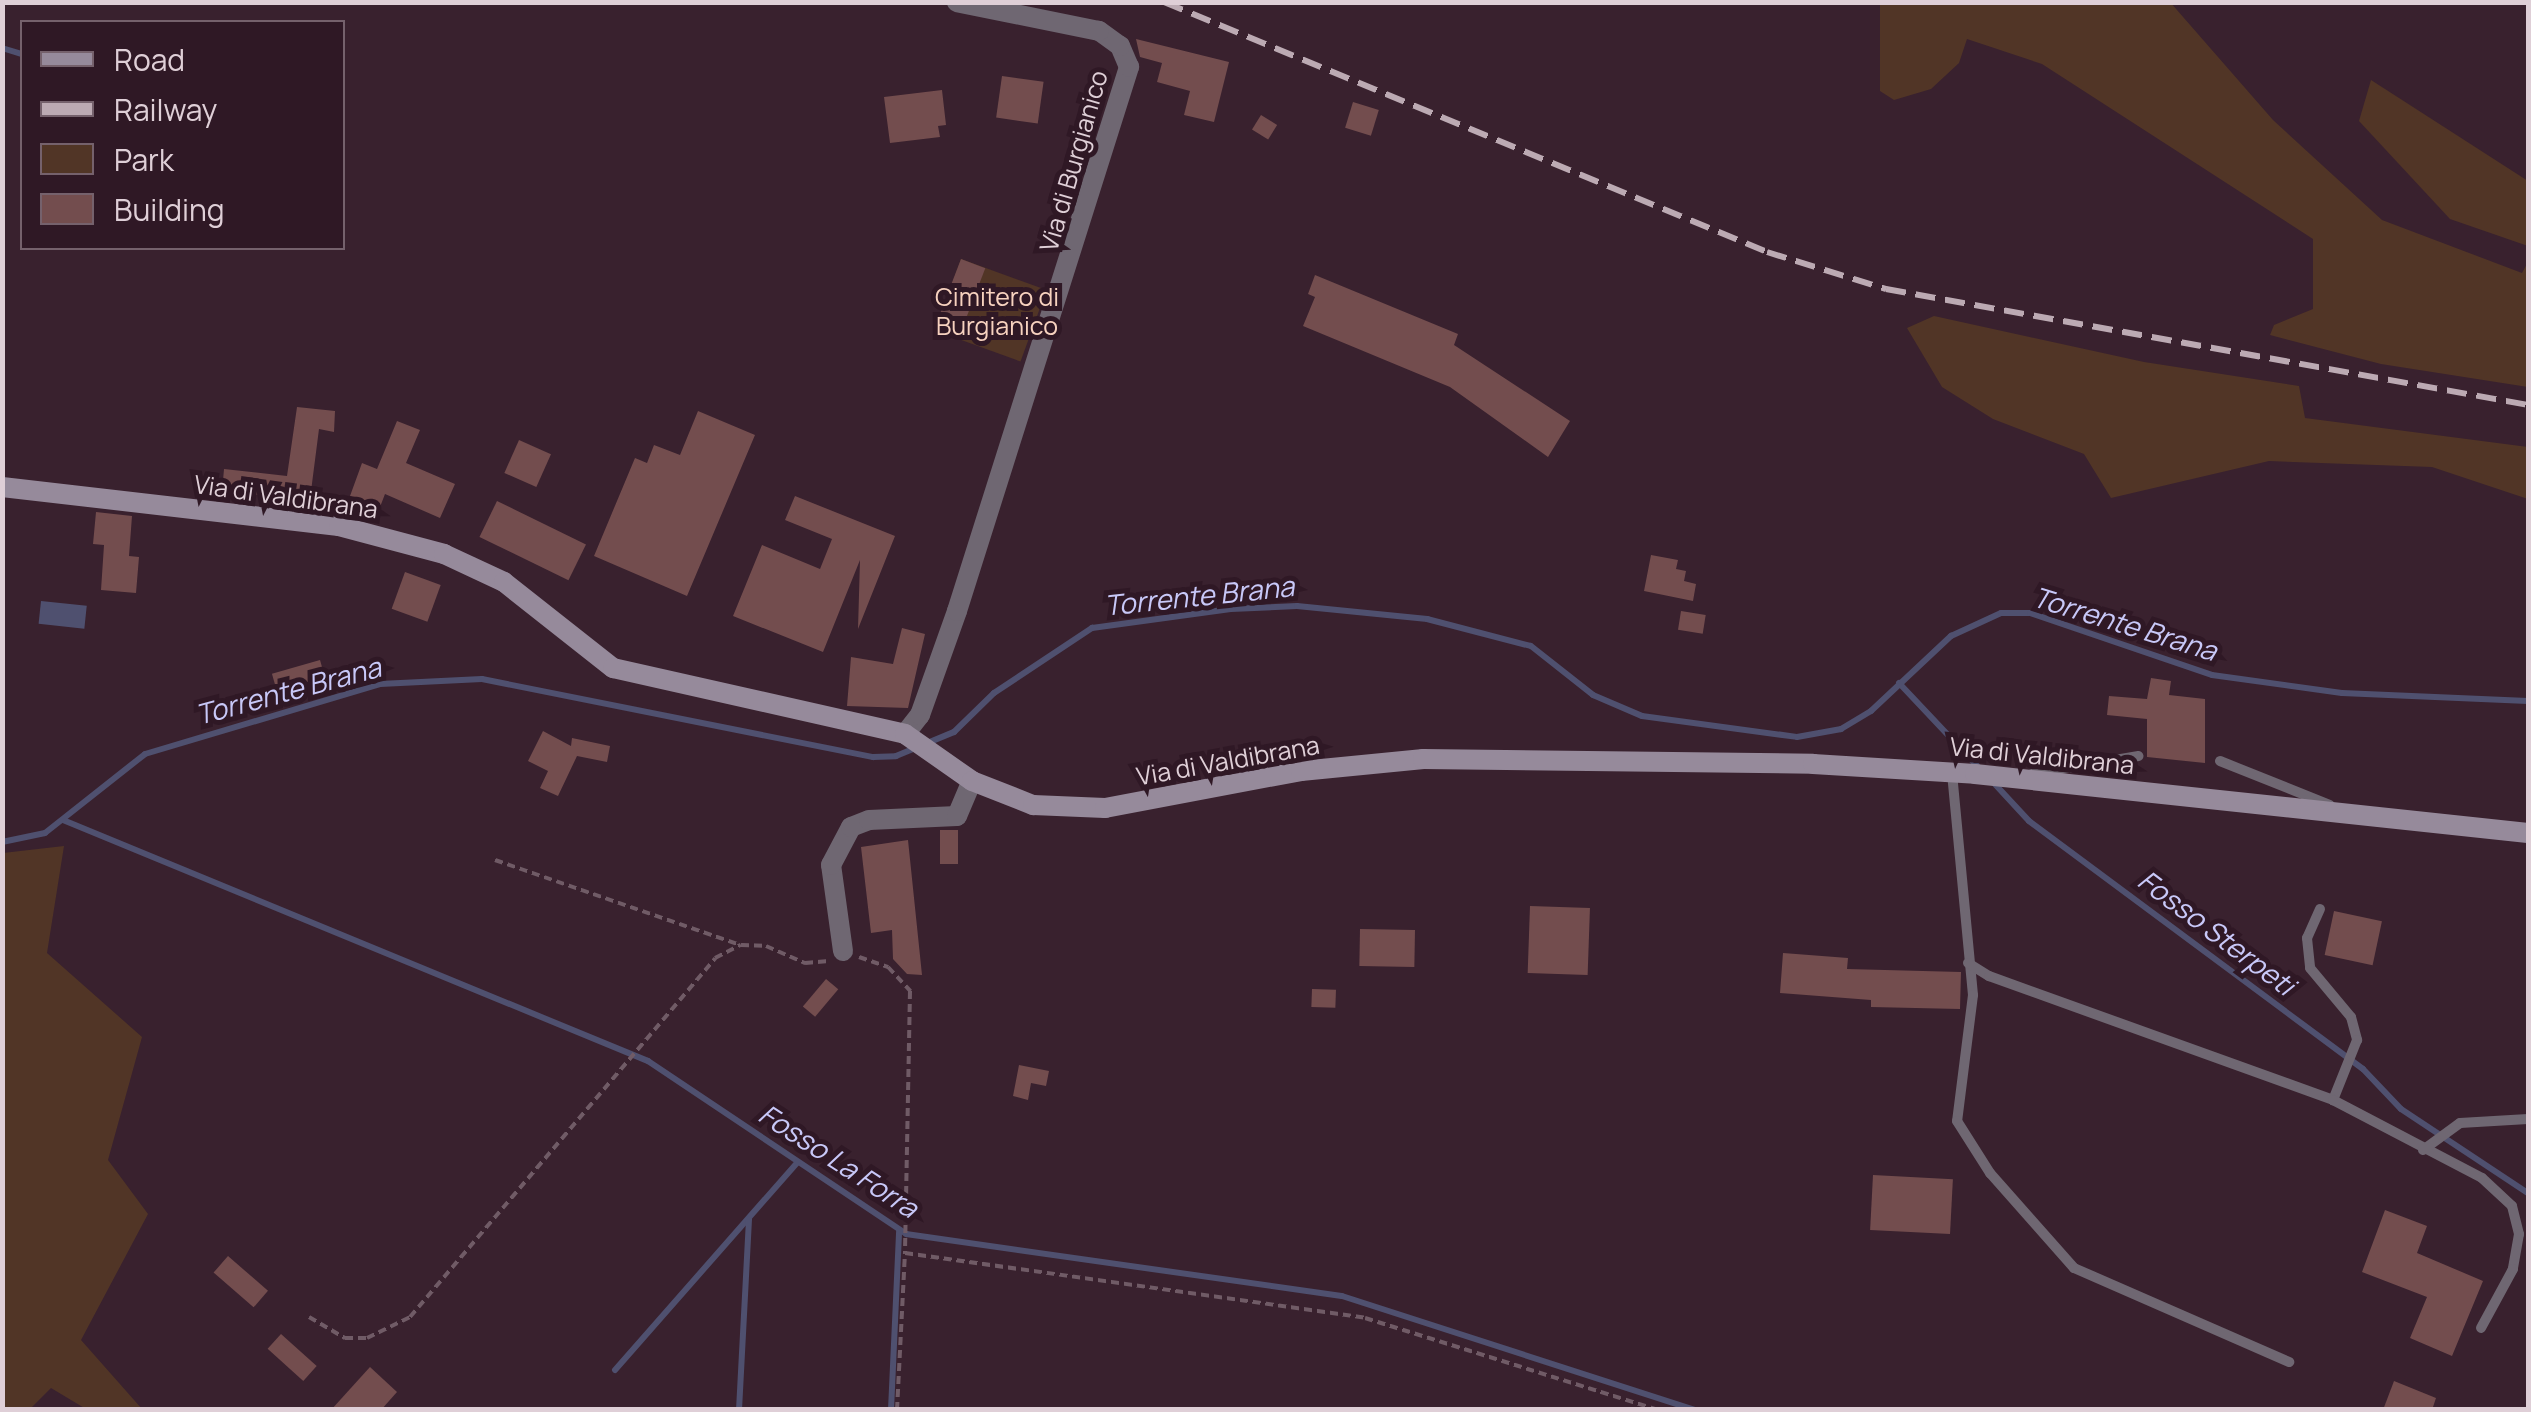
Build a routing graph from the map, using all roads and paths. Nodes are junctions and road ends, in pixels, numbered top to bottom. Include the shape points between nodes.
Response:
1 (957, 2) edge
2 (2, 487) edge
3 (909, 736) junction
4 (2138, 756) dead end
5 (2220, 761) dead end
6 (1952, 772) junction
7 (2011, 778) junction
8 (972, 781) junction
9 (2348, 814) junction
10 (2528, 833) edge
11 (496, 860) dead end
12 (2320, 910) dead end
13 (741, 945) junction
14 (843, 951) junction
15 (1968, 962) junction
16 (2334, 1100) junction
17 (2528, 1119) edge
18 (2424, 1150) junction
19 (905, 1253) junction
20 (309, 1316) dead end
21 (2481, 1328) dead end
22 (2289, 1362) dead end
23 (897, 1410) edge
24 (1658, 1410) edge

1 - 3 street, Via di Burgianico via 1099,31 1120,46 1129,68 957,611
2 - 3 street, Via di Valdibrana via 398,539 504,582 613,668
3 - 8 street, Via di Valdibrana
4 - 7 lane
5 - 9 lane
6 - 7 street, Via di Valdibrana
6 - 8 street, Via di Valdibrana via 1424,759 1071,808 1007,798
6 - 15 lane
7 - 9 street, Via di Valdibrana
8 - 14 street via 958,816 869,820 851,828 832,865
9 - 10 street, Via di Valdibrana
11 - 13 path
12 - 16 lane via 2307,938 2310,968 2351,1017 2357,1040
13 - 14 path via 766,946 805,963 832,961
13 - 20 path via 715,958 410,1317 367,1338 345,1338
14 - 19 path via 888,967 910,992 911,1208
15 - 16 lane via 1989,976
15 - 22 lane via 1973,996 1957,1120 1990,1174 2074,1268
16 - 18 lane
17 - 18 lane via 2460,1124
18 - 21 lane via 2482,1178 2512,1206 2518,1234 2513,1269
19 - 23 path
19 - 24 path via 1366,1318

